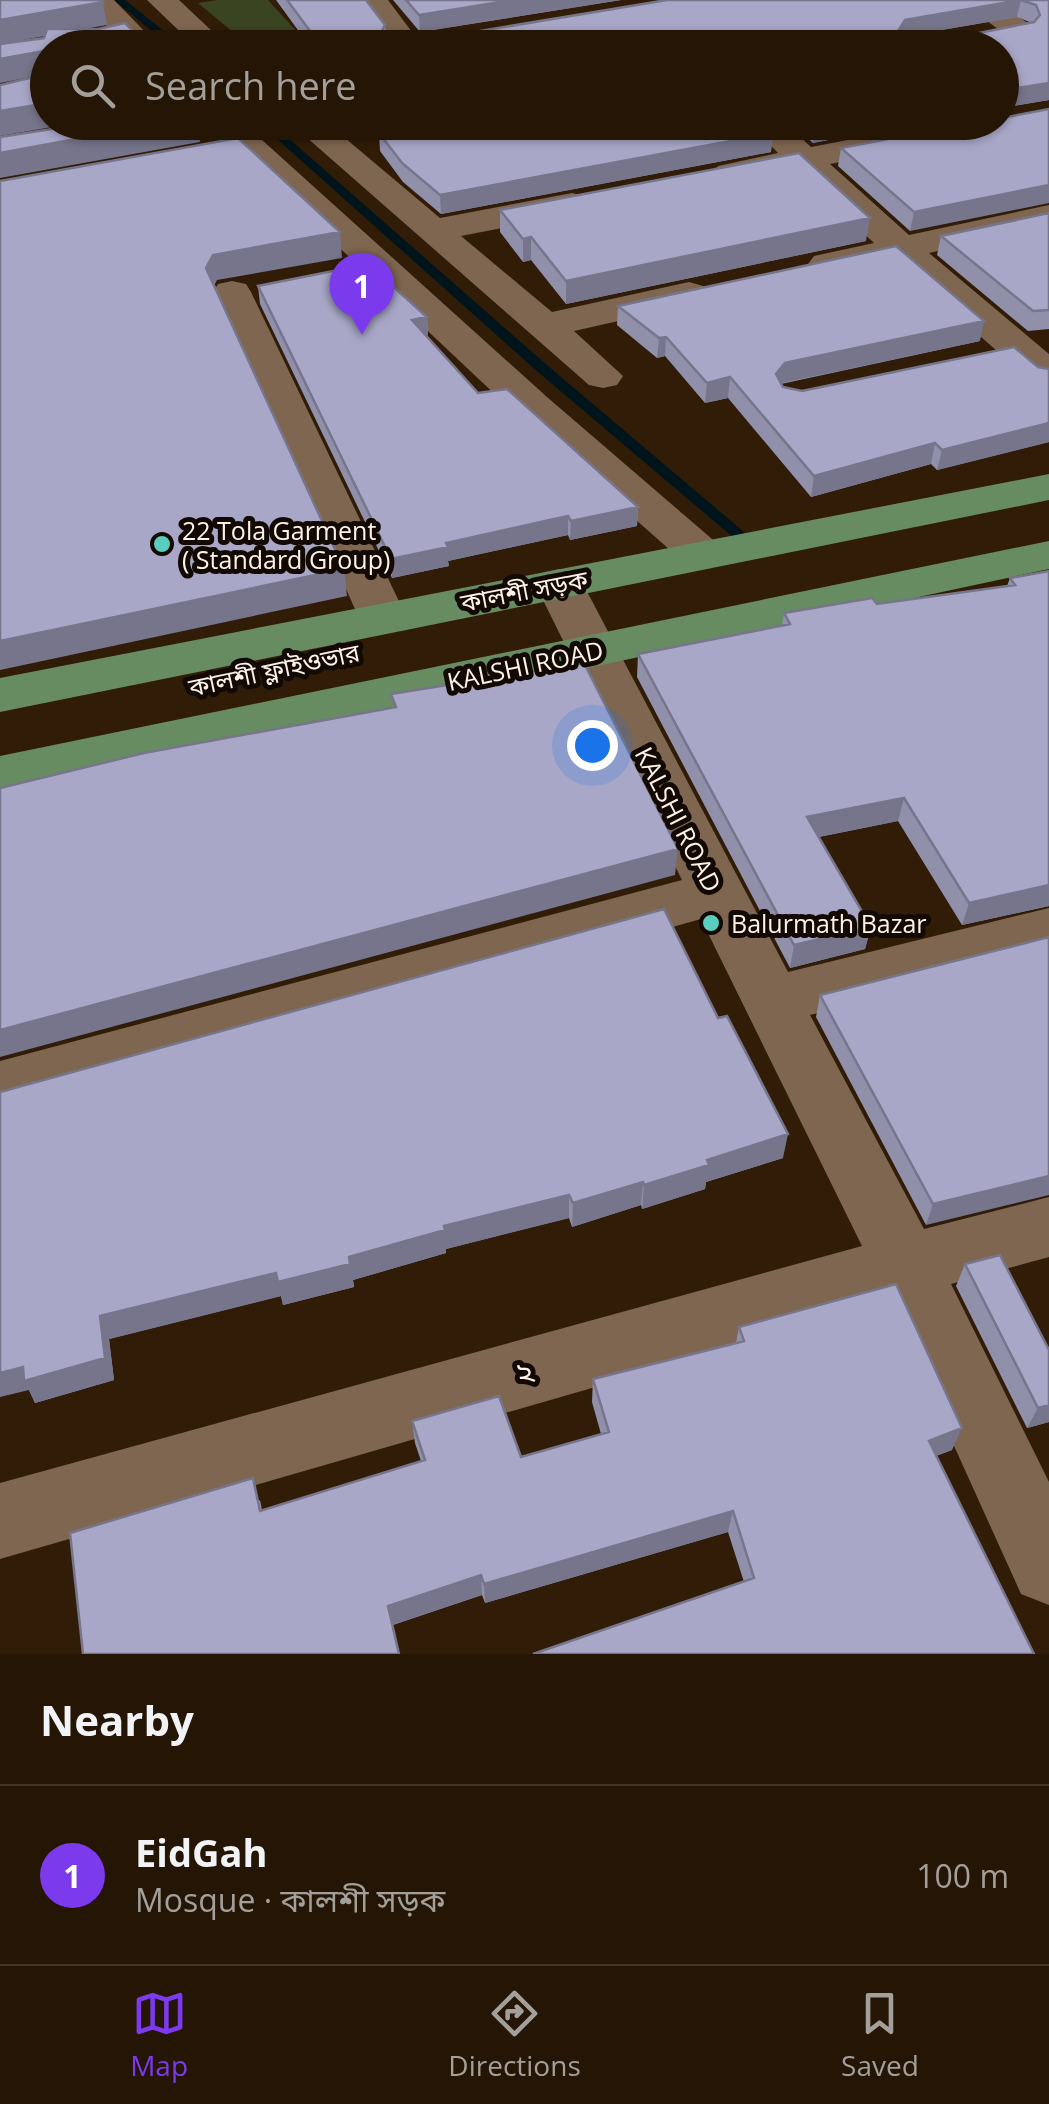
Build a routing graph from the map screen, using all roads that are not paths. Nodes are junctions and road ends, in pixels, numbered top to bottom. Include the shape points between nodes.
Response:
1 (98, 0) edge
2 (162, 0) edge
3 (374, 0) edge
4 (974, 0) edge
5 (128, 30) edge
6 (195, 30) edge
7 (397, 30) edge
8 (1018, 30) edge
9 (1019, 31) edge
10 (1049, 51) edge
11 (224, 140) edge
12 (338, 140) edge
13 (782, 140) edge
14 (904, 140) edge
15 (802, 159) junction
16 (706, 178) edge
17 (609, 196) edge
18 (1049, 216) edge
19 (436, 230) junction
20 (901, 248) junction
21 (788, 272) edge
22 (732, 284) edge
23 (243, 291) dead end
24 (546, 325) junction
25 (1040, 356) edge
26 (965, 361) edge
27 (604, 376) dead end
28 (1049, 487) edge
29 (703, 555) junction
30 (1049, 555) edge
31 (550, 585) junction
32 (383, 618) junction
33 (594, 650) junction
34 (0, 695) edge
35 (0, 728) edge
36 (0, 775) edge
37 (716, 894) junction
38 (1049, 932) edge
39 (774, 1000) junction
40 (0, 1088) edge
41 (1049, 1227) edge
42 (907, 1266) junction
43 (0, 1521) edge
44 (1049, 1566) edge

1 - 5 street
2 - 6 street
3 - 7 street
4 - 8 street
9 - 10 street
11 - 29 street via 248,147 360,269
12 - 19 street
13 - 15 street
14 - 15 street
15 - 16 street
15 - 20 street
17 - 19 street
18 - 20 street
19 - 24 street
20 - 21 street
20 - 25 street
22 - 24 street
23 - 32 street
24 - 27 street
25 - 26 street
28 - 29 main road, কালশী সড়ক
29 - 31 main road, কালশী সড়ক
30 - 33 main road, KALSHI ROAD
31 - 32 main road, কালশী সড়ক
31 - 33 street, KALSHI ROAD
31 - 35 main road, কালশী ফ্লাইওভার via 440,631
32 - 34 main road, কালশী সড়ক
33 - 36 main road, KALSHI ROAD
33 - 37 street, KALSHI ROAD
37 - 39 street, KALSHI ROAD
37 - 40 street
38 - 39 street
39 - 42 street, KALSHI ROAD
41 - 42 street, ২
42 - 43 street, ২
42 - 44 street, KALSHI ROAD

